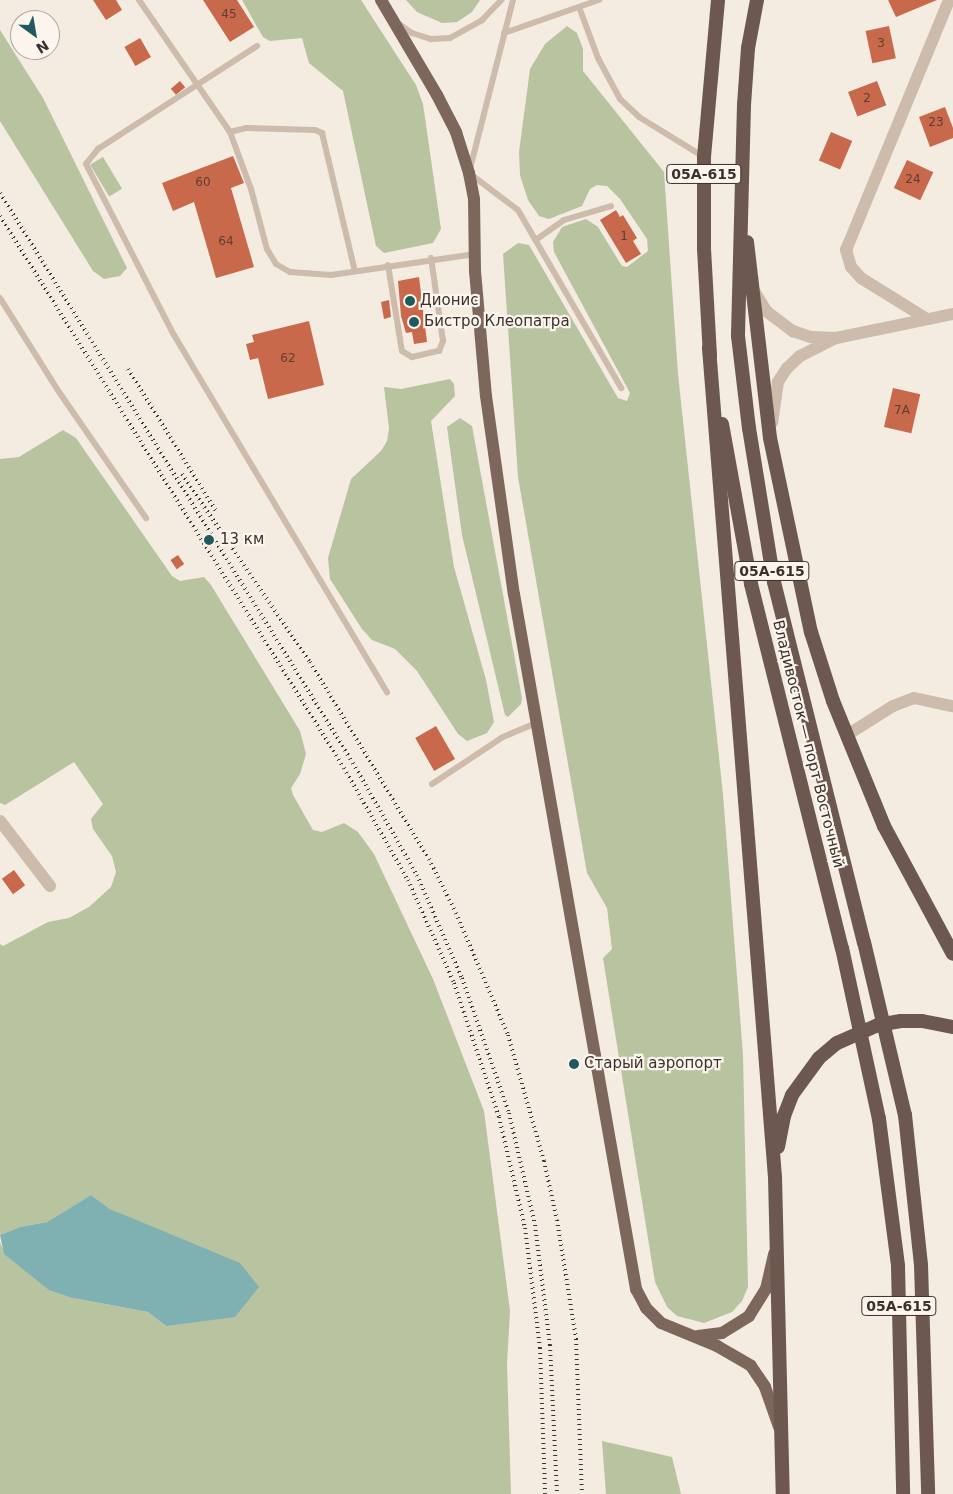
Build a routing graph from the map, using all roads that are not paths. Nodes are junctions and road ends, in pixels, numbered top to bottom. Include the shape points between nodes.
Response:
1 (139, 0) edge
2 (381, 0) edge
3 (501, 0) edge
4 (513, 0) edge
5 (599, 0) edge
6 (718, 0) edge
7 (757, 0) edge
8 (949, 0) edge
9 (579, 7) junction
10 (395, 21) junction
11 (504, 33) junction
12 (257, 46) dead end
13 (198, 88) junction
14 (230, 132) junction
15 (704, 157) junction
16 (469, 173) junction
17 (742, 191) junction
18 (611, 206) dead end
19 (537, 239) junction
20 (476, 254) junction
21 (431, 258) junction
22 (388, 265) junction
23 (355, 272) junction
24 (753, 289) junction
25 (1, 303) edge
26 (953, 314) edge
27 (927, 319) junction
28 (836, 338) junction
29 (709, 348) junction
30 (622, 388) dead end
31 (770, 438) junction
32 (146, 518) dead end
33 (387, 692) dead end
34 (953, 706) edge
35 (536, 723) junction
36 (847, 735) junction
37 (432, 784) dead end
38 (0, 821) edge
39 (50, 886) dead end
40 (953, 954) edge
41 (953, 1027) edge
42 (775, 1178) junction
43 (777, 1242) junction
44 (690, 1335) junction
45 (782, 1436) junction
46 (782, 1479) junction
47 (783, 1494) edge
48 (786, 1494) edge
49 (903, 1494) edge
50 (928, 1494) edge

1 - 13 lane
2 - 10 main road
3 - 10 lane via 482,20 450,38 431,39 412,33
4 - 11 lane
5 - 9 lane
6 - 15 highway, Владивосток — порт Восточный / 05А-615
7 - 17 highway, Владивосток — порт Восточный / 05А-615 via 748,48
8 - 27 street via 846,250 851,268 860,278
9 - 11 lane
9 - 15 lane via 598,58 620,99 646,122
10 - 16 main road via 452,125
11 - 16 lane
12 - 13 lane
13 - 14 lane
13 - 33 lane via 98,149 86,164 174,335
14 - 23 lane via 251,189 267,249 276,264 290,272 331,275
14 - 23 lane via 246,128 315,130 322,133
15 - 29 highway, Владивосток — порт Восточный / 05А-615
16 - 19 lane via 518,210
16 - 20 main road via 474,199
17 - 24 highway
17 - 50 highway, Владивосток — порт Восточный / 05А-615, bridge via 738,336 774,582 906,1115 921,1266
18 - 19 lane via 564,220
19 - 30 lane
20 - 21 lane
20 - 35 main road via 488,406
21 - 22 lane
21 - 22 lane via 443,341 439,351 412,358 402,351
22 - 23 lane
24 - 28 street via 766,311 793,331 810,337
24 - 31 highway
25 - 32 lane
26 - 27 street
27 - 28 street
28 - 31 street via 800,356 778,382
29 - 42 highway
29 - 49 highway, Владивосток — порт Восточный / 05А-615, bridge via 751,584 842,948 879,1119 898,1266
31 - 36 highway via 811,632
34 - 36 street via 914,698 893,706
35 - 37 lane via 503,737
35 - 44 main road via 636,1289 646,1308 661,1323
36 - 40 highway via 884,826
38 - 39 street
41 - 42 highway via 922,1021 878,1024 844,1040 819,1058 792,1094 784,1116
42 - 43 highway
43 - 44 main road via 766,1289 749,1316 722,1333
43 - 45 highway
44 - 45 main road via 740,1358 759,1375
45 - 46 highway
46 - 47 highway
46 - 48 highway

